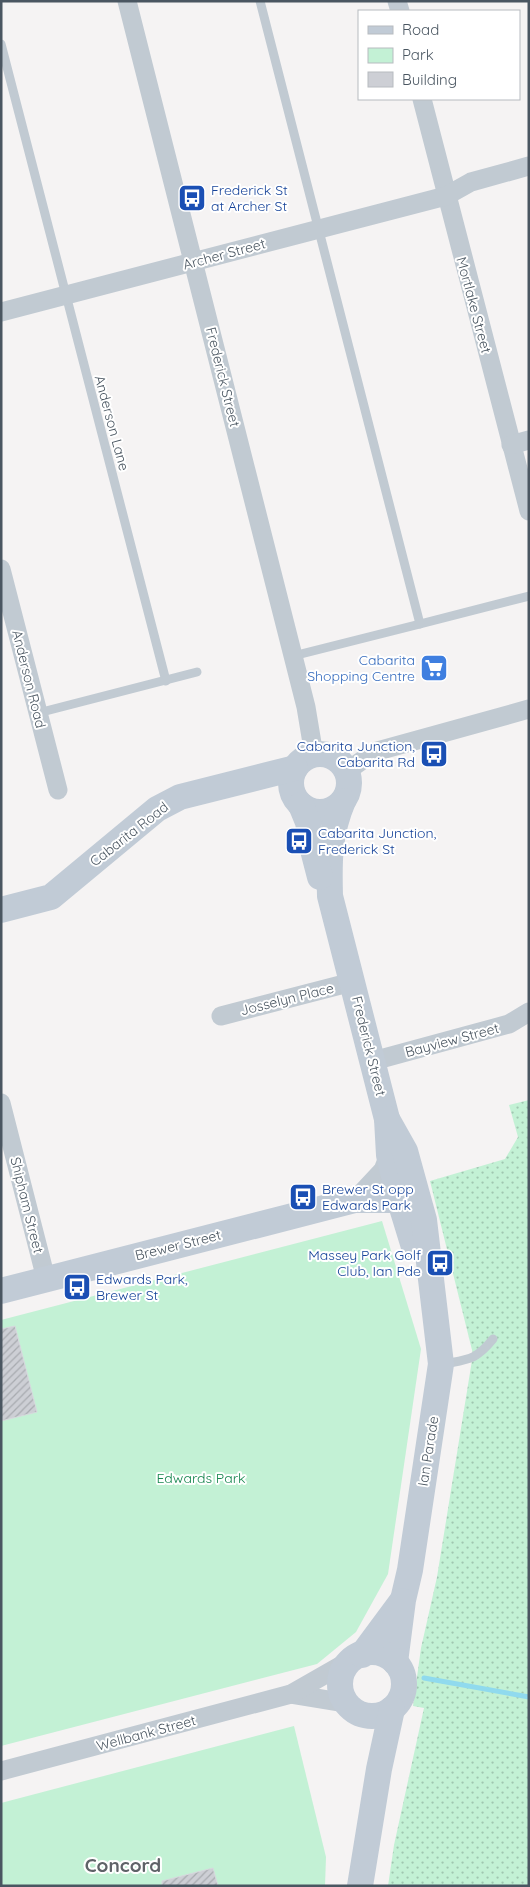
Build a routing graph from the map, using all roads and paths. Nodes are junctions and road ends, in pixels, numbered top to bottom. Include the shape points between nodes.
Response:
1 (127, 1) edge
2 (260, 1) edge
3 (1, 44) edge
4 (422, 100) edge
5 (529, 166) edge
6 (446, 196) junction
7 (317, 230) junction
8 (194, 262) junction
9 (65, 295) junction
10 (1, 312) edge
11 (520, 443) edge
12 (529, 510) edge
13 (1, 569) edge
14 (529, 596) edge
15 (420, 624) junction
16 (293, 656) junction
17 (197, 672) dead end
18 (166, 680) junction
19 (529, 709) edge
20 (38, 713) junction
21 (305, 761) junction
22 (347, 771) junction
23 (58, 790) dead end
24 (343, 801) junction
25 (302, 805) junction
26 (330, 896) junction
27 (1, 910) edge
28 (352, 982) junction
29 (529, 1012) edge
30 (221, 1016) dead end
31 (373, 1061) junction
32 (1, 1103) edge
33 (388, 1119) joint
34 (399, 1179) junction
35 (46, 1279) junction
36 (1, 1291) edge
37 (493, 1339) dead end
38 (441, 1364) junction
39 (403, 1600) junction
40 (358, 1656) junction
41 (395, 1662) junction
42 (291, 1694) junction
43 (354, 1709) junction
44 (392, 1709) junction
45 (379, 1769) junction
46 (1, 1770) edge
47 (360, 1886) edge

1 - 8 street, Frederick Street
2 - 7 lane
3 - 9 lane, Anderson Lane
4 - 6 street, Mortlake Street
5 - 6 street, Archer Street via 471,182
6 - 7 street, Archer Street
6 - 11 street, Mortlake Street
7 - 8 street, Archer Street
7 - 15 lane
8 - 9 street, Archer Street
8 - 16 street, Frederick Street
9 - 10 street, Archer Street
9 - 18 lane, Anderson Lane
11 - 12 street, Mortlake Street
13 - 20 street, Anderson Road
14 - 15 lane
15 - 16 lane
16 - 21 street, Frederick Street via 310,726
17 - 18 lane
18 - 20 lane
19 - 22 street via 374,752
20 - 23 street, Anderson Road
21 - 22 main road via 327,754 339,760
21 - 25 main road via 292,786 296,799
21 - 27 main road, Cabarita Road via 180,796 157,809 51,897
22 - 24 main road via 349,786
24 - 25 main road via 328,811 319,812
24 - 26 main road, Frederick Street via 330,842
25 - 26 main road, Frederick Street via 319,875
26 - 28 main road, Frederick Street
28 - 30 street, Josselyn Place
28 - 31 main road, Frederick Street
29 - 31 street, Bayview Street via 510,1024
31 - 33 main road, Frederick Street
32 - 35 street, Shipham Street
33 - 34 main road, Ian Parade via 405,1151
34 - 35 main road, Brewer Street via 393,1200 355,1200
34 - 38 main road, Ian Parade via 406,1225 433,1302
35 - 36 main road, Brewer Street
37 - 38 lane via 481,1354
38 - 39 main road, Ian Parade
39 - 40 main road, Ian Parade
39 - 41 main road, Ian Parade
40 - 41 main road via 379,1653
40 - 42 street, Wellbank Street
40 - 43 main road via 347,1665 340,1684 342,1694
41 - 44 main road via 402,1676 403,1692
42 - 43 street, Wellbank Street
42 - 46 street, Wellbank Street
43 - 44 main road via 373,1716
43 - 45 main road
44 - 45 main road
45 - 47 main road

